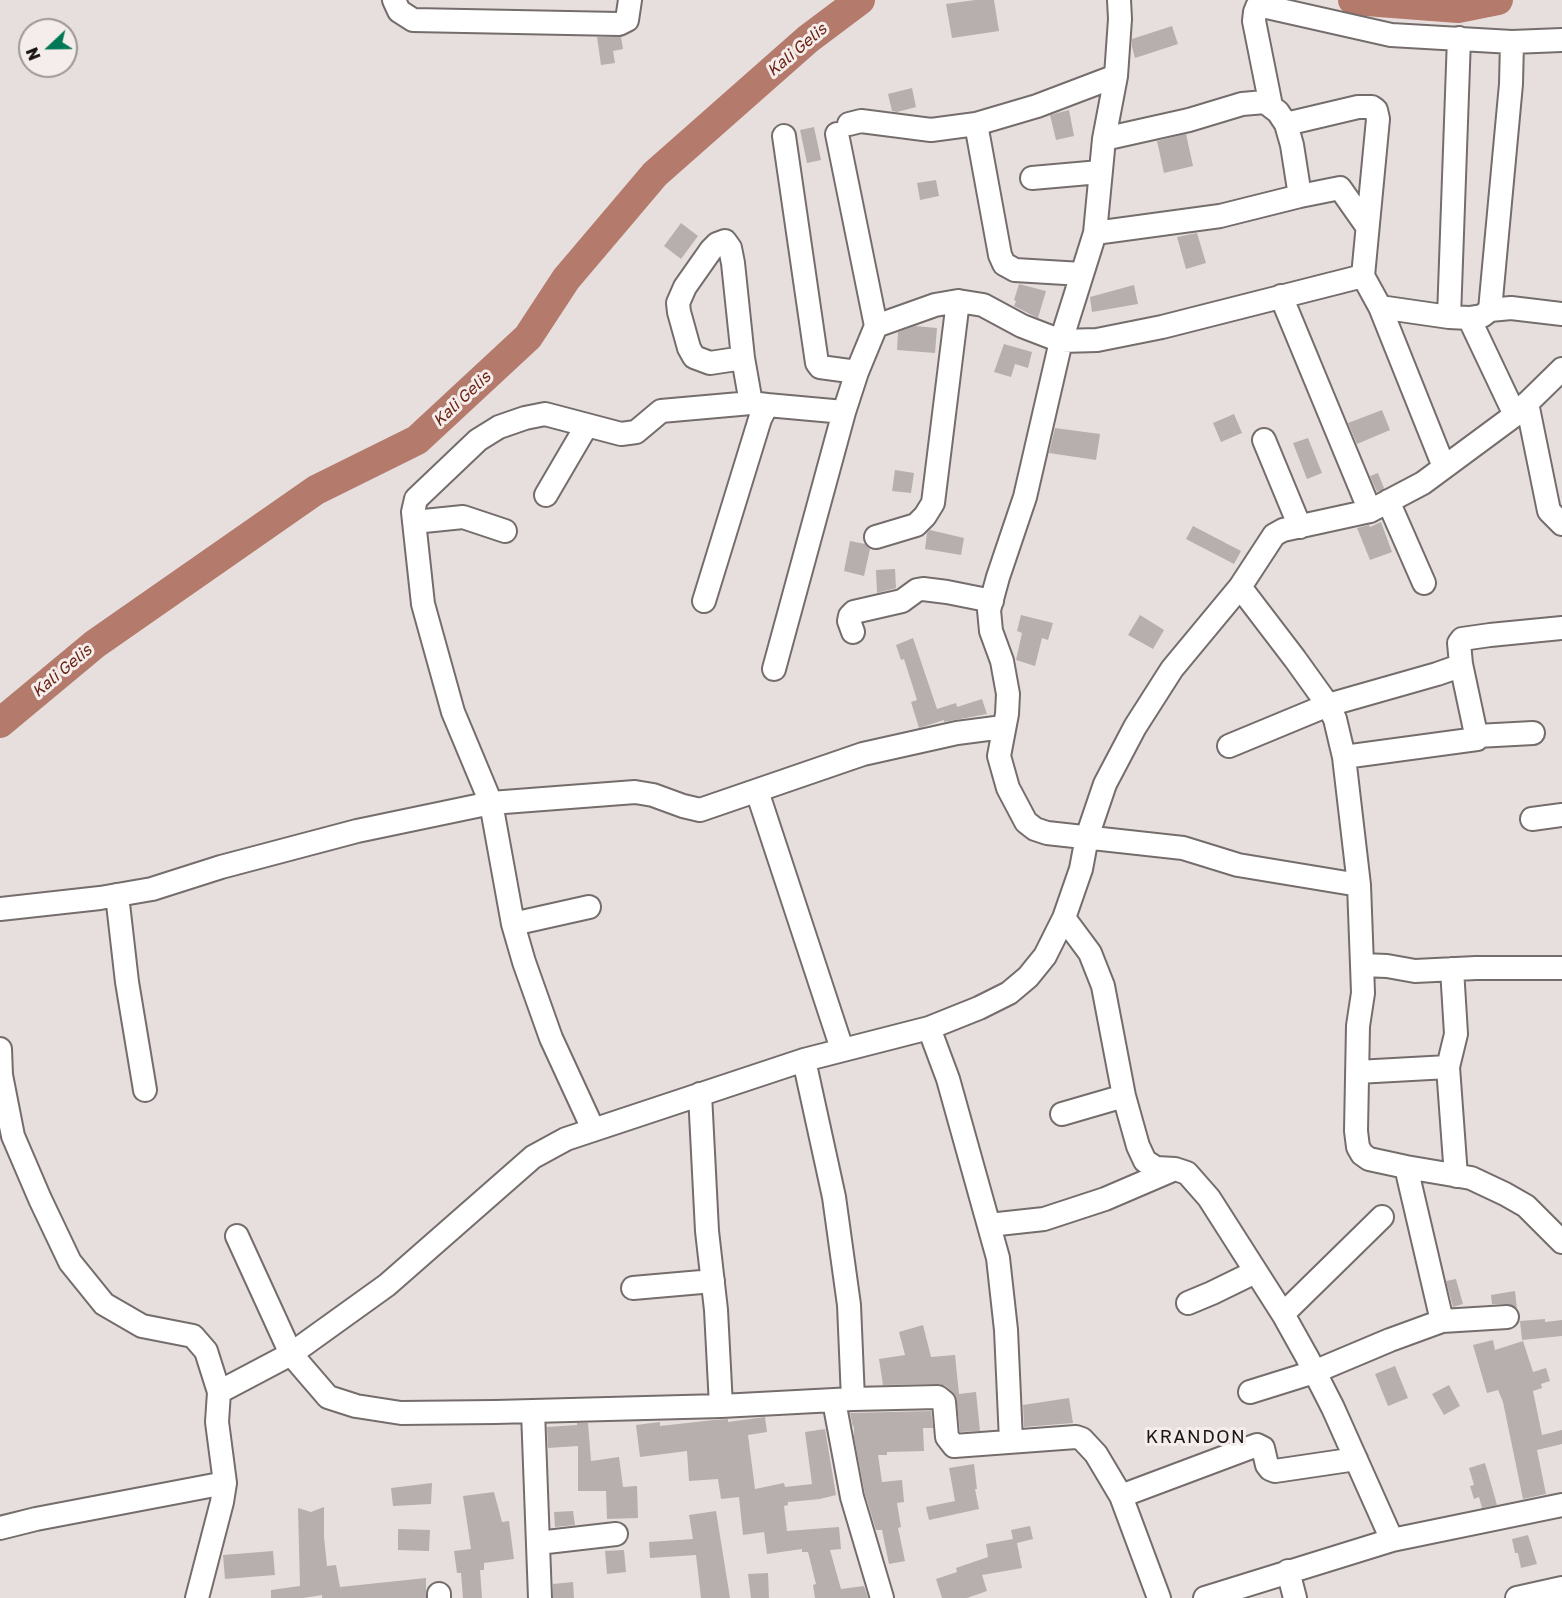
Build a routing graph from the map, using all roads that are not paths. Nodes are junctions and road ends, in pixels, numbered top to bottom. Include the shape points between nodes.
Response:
1 (394, 0) edge
2 (630, 0) edge
3 (1119, 0) edge
4 (1459, 38) junction
5 (1562, 40) edge
6 (1512, 42) junction
7 (1116, 76) junction
8 (1271, 106) junction
9 (976, 124) junction
10 (1286, 124) junction
11 (784, 136) dead end
12 (1104, 139) junction
13 (1100, 172) junction
14 (1032, 178) dead end
15 (1300, 196) junction
16 (1366, 225) junction
17 (1095, 233) junction
18 (1083, 274) junction
19 (1363, 276) junction
20 (1281, 296) junction
21 (958, 301) junction
22 (1380, 307) junction
23 (1562, 314) edge
24 (1470, 315) junction
25 (876, 326) junction
26 (1060, 341) junction
27 (743, 358) junction
28 (1562, 369) edge
29 (857, 372) junction
30 (759, 404) junction
31 (1521, 409) junction
32 (844, 412) junction
33 (586, 425) junction
34 (1264, 440) dead end
35 (1444, 467) junction
36 (546, 495) dead end
37 (1555, 503) edge
38 (1379, 506) junction
39 (414, 522) junction
40 (1562, 524) edge
41 (1300, 527) junction
42 (505, 531) dead end
43 (876, 537) dead end
44 (1424, 583) dead end
45 (1240, 587) junction
46 (704, 601) dead end
47 (992, 601) junction
48 (1562, 628) edge
49 (853, 632) dead end
50 (1461, 664) junction
51 (774, 669) dead end
52 (1328, 705) junction
53 (1004, 727) junction
54 (1533, 733) dead end
55 (1477, 736) junction
56 (1229, 746) dead end
57 (1344, 757) junction
58 (757, 791) junction
59 (491, 803) junction
60 (1562, 815) edge
61 (1532, 819) dead end
62 (1087, 837) junction
63 (1359, 885) junction
64 (117, 895) junction
65 (589, 907) dead end
66 (0, 909) edge
67 (1064, 918) junction
68 (513, 924) junction
69 (1362, 965) junction
70 (1562, 968) edge
71 (1452, 969) junction
72 (929, 1028) junction
73 (0, 1049) edge
74 (842, 1049) junction
75 (804, 1060) junction
76 (1448, 1067) junction
77 (1357, 1072) junction
78 (145, 1090) dead end
79 (700, 1094) junction
80 (1124, 1096) junction
81 (1062, 1114) dead end
82 (593, 1129) junction
83 (6, 1137) edge
84 (1406, 1167) junction
85 (1175, 1169) junction
86 (1456, 1176) junction
87 (1382, 1217) dead end
88 (988, 1225) junction
89 (237, 1236) dead end
90 (1562, 1242) edge
91 (1255, 1272) junction
92 (713, 1281) junction
93 (633, 1288) dead end
94 (1188, 1303) dead end
95 (1283, 1314) junction
96 (1507, 1317) dead end
97 (1442, 1321) junction
98 (291, 1354) junction
99 (1314, 1372) junction
100 (219, 1392) junction
101 (1250, 1392) dead end
102 (844, 1400) junction
103 (721, 1406) junction
104 (533, 1411) junction
105 (1011, 1441) junction
106 (1356, 1459) junction
107 (225, 1483) junction
108 (1121, 1496) junction
109 (1562, 1505) edge
110 (0, 1528) edge
111 (616, 1534) dead end
112 (1392, 1540) junction
113 (538, 1543) junction
114 (1288, 1571) junction
115 (1562, 1588) edge
116 (197, 1598) edge
117 (540, 1598) edge
118 (882, 1598) edge
119 (1159, 1598) edge
120 (1205, 1598) edge
121 (1295, 1598) edge
122 (1516, 1598) edge

1 - 2 street via 399,11 413,20 619,24 627,20
3 - 7 street
4 - 6 street
4 - 8 street via 1391,35 1257,7 1254,21
4 - 24 street
5 - 6 street
6 - 24 street via 1511,84
7 - 9 street
7 - 12 street
8 - 10 street
8 - 12 street via 1265,102 1242,104
9 - 18 street via 1004,264 1015,270
9 - 25 street via 931,130 861,121 843,129
10 - 15 street
10 - 16 street via 1347,109 1375,108 1378,119
11 - 29 street via 817,363 820,367
12 - 13 street
13 - 14 street
13 - 17 street
15 - 16 street via 1340,188
15 - 17 street via 1220,216
16 - 19 street
17 - 18 street
18 - 26 street
19 - 20 street
19 - 22 street
20 - 26 street via 1162,327 1097,340
20 - 38 street
21 - 25 street
21 - 26 street via 982,305
21 - 43 street via 933,503 916,525
22 - 24 street
22 - 35 street
23 - 24 street via 1511,308
24 - 31 street
25 - 29 street
26 - 47 street via 1024,497
27 - 27 street via 711,363 694,357 679,312 678,303 685,288 711,250 725,241 733,263
27 - 30 street
28 - 31 street
29 - 32 street
30 - 32 street
30 - 33 street via 661,411 636,432 621,434
30 - 46 street via 760,419
31 - 35 street
31 - 37 street
32 - 51 street
33 - 36 street
33 - 39 street via 545,414 499,427 478,440 416,499
34 - 41 street
35 - 38 street
37 - 40 street via 1552,516
38 - 41 street
38 - 44 street
39 - 42 street via 463,517
39 - 59 street via 423,604 450,702
41 - 45 street via 1274,535
45 - 52 street
45 - 62 street via 1172,669 1135,727 1105,784
47 - 49 street via 917,590 902,601 854,612 849,621
47 - 53 street via 991,631 1008,694
48 - 50 street via 1468,637 1459,643
50 - 52 street
50 - 55 street
52 - 56 street
52 - 57 street
53 - 58 street via 863,754
53 - 62 street via 999,756 1008,788 1026,822 1047,833
54 - 55 street
55 - 57 street via 1473,740
57 - 63 street
58 - 59 street via 700,810 635,792
58 - 74 street
59 - 64 street via 357,831
59 - 68 street
60 - 61 street
62 - 63 street via 1183,848 1238,865
62 - 67 street
63 - 69 street
64 - 66 street
64 - 78 street
65 - 68 street
67 - 72 street via 1045,956 1009,993
67 - 80 street via 1090,952 1102,986
68 - 82 street via 551,1038
69 - 71 street via 1414,971
69 - 77 street
70 - 71 street
71 - 76 street via 1456,1034
72 - 74 street
72 - 88 street via 948,1079
73 - 83 street
74 - 75 street
75 - 79 street
75 - 102 street via 834,1197 849,1305
76 - 77 street
76 - 86 street
77 - 84 street via 1358,1147 1369,1159
79 - 82 street
79 - 92 street
80 - 81 street
80 - 85 street via 1145,1161 1156,1168
82 - 98 street via 533,1157 387,1285
83 - 100 street via 70,1262 104,1304 142,1326 193,1336 206,1351
84 - 86 street
84 - 97 street
85 - 88 street via 1105,1199 1044,1219
85 - 91 street via 1187,1173 1209,1198
86 - 90 street via 1471,1178 1526,1206
87 - 95 street
88 - 105 street via 1002,1288
89 - 98 street
91 - 94 street
91 - 95 street
92 - 93 street
92 - 103 street
95 - 99 street
96 - 97 street
97 - 99 street
98 - 100 street
98 - 104 street via 328,1397 357,1406 401,1413
99 - 101 street
99 - 106 street
100 - 107 street via 217,1422
102 - 103 street
102 - 105 street via 938,1397 944,1402 947,1437 954,1446
102 - 118 street via 852,1497
103 - 104 street
104 - 113 street
105 - 108 street via 1082,1439 1096,1454
106 - 108 street via 1275,1471 1267,1465 1263,1448 1257,1445
106 - 112 street
107 - 110 street
107 - 116 street
108 - 119 street
109 - 112 street
111 - 113 street
112 - 114 street
113 - 117 street
114 - 120 street
114 - 121 street
115 - 122 street

